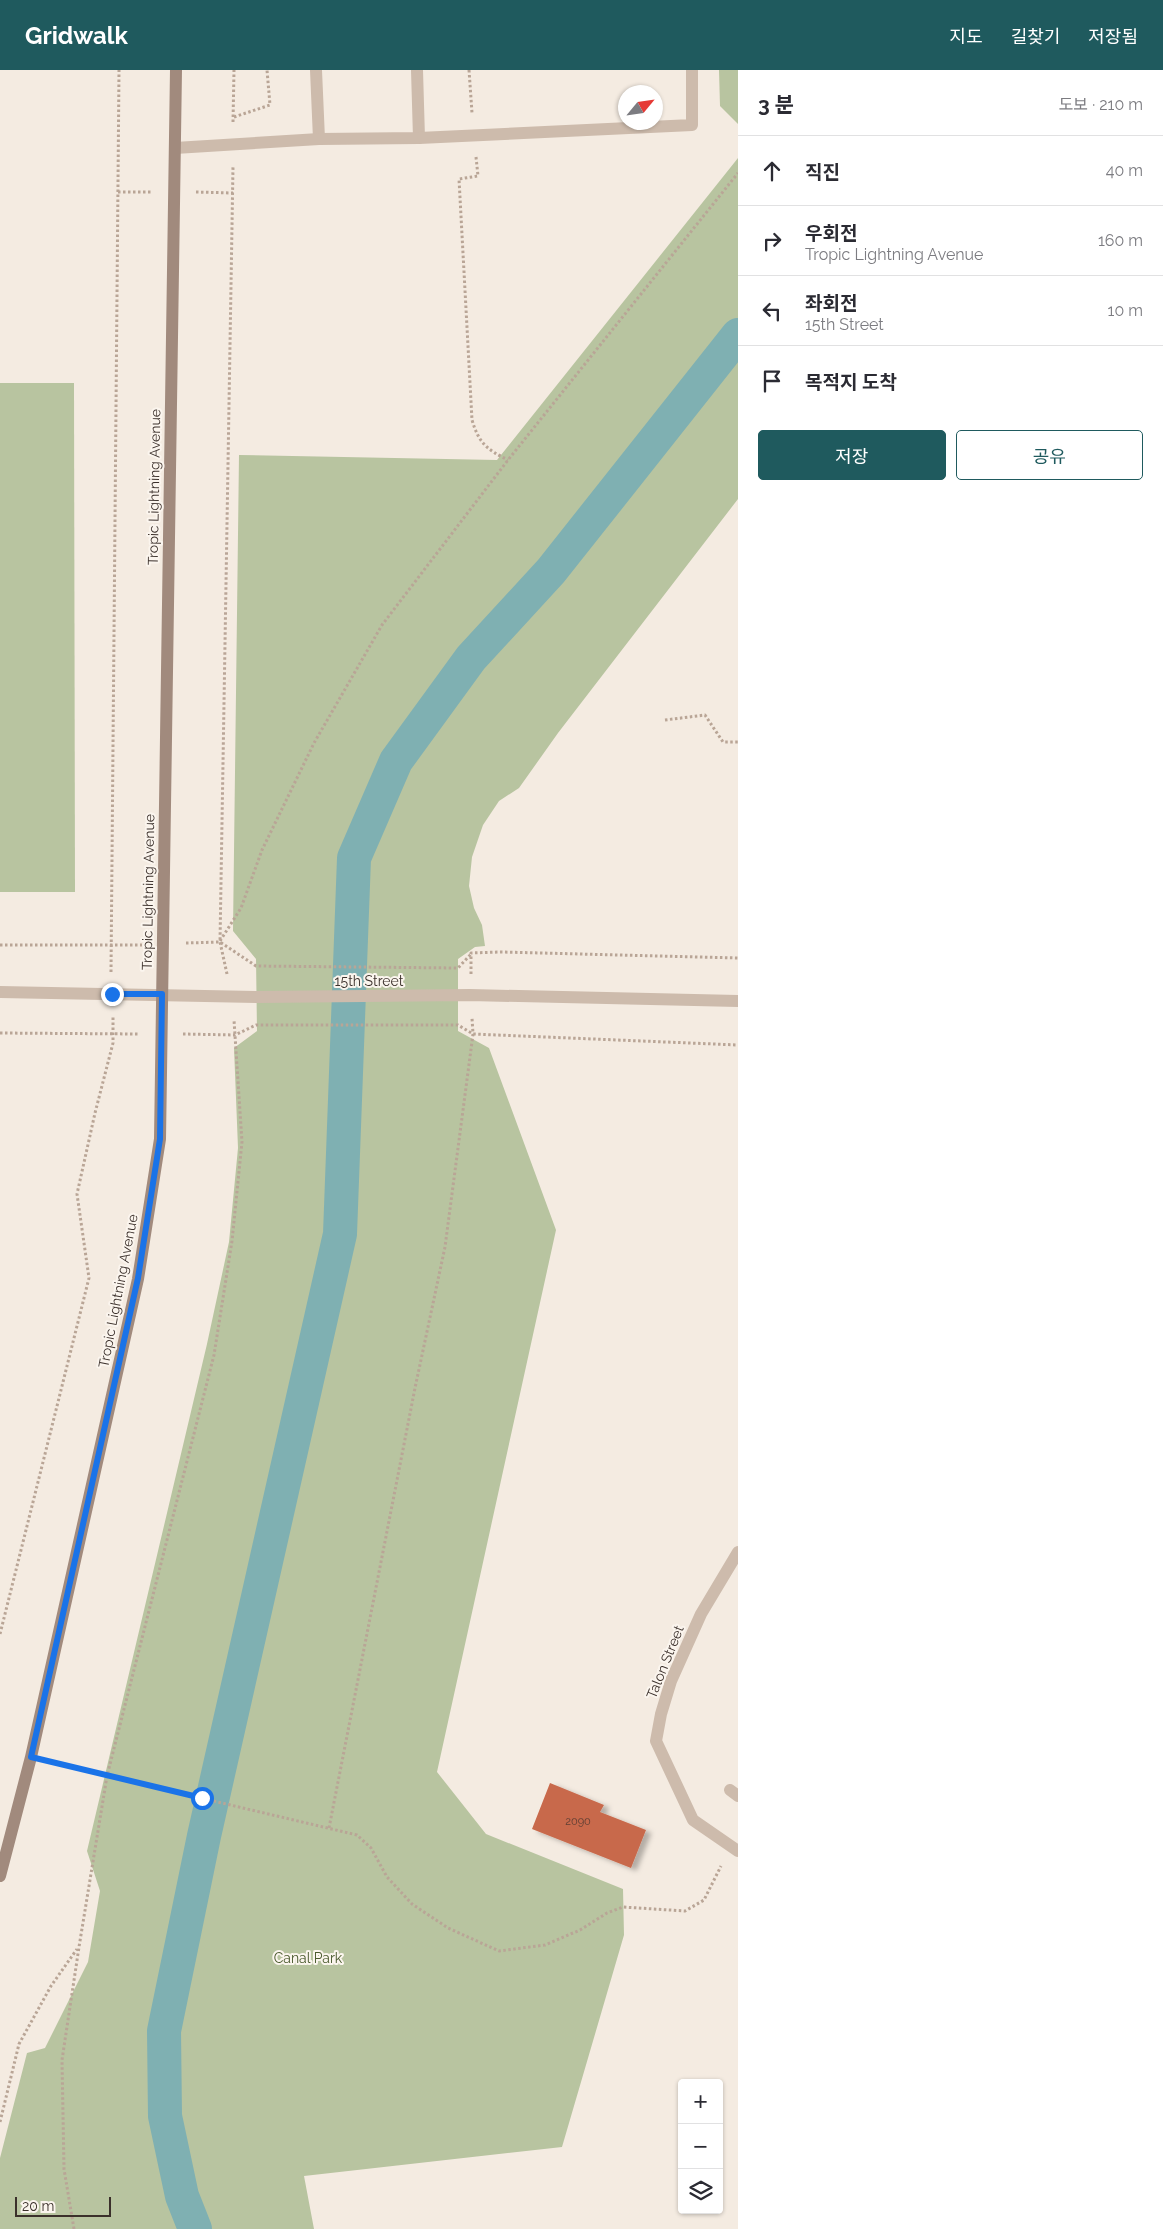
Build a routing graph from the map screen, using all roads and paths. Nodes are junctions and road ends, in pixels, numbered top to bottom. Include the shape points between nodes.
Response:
1 (119, 70) edge
2 (176, 70) edge
3 (234, 70) edge
4 (267, 70) edge
5 (316, 70) edge
6 (417, 70) edge
7 (470, 70) edge
8 (692, 70) edge
9 (234, 117) junction
10 (474, 135) junction
11 (419, 138) junction
12 (319, 140) junction
13 (233, 144) junction
14 (176, 148) junction
15 (738, 173) edge
16 (508, 460) junction
17 (665, 720) dead end
18 (738, 742) edge
19 (220, 942) junction
20 (161, 944) junction
21 (0, 945) edge
22 (111, 946) junction
23 (471, 953) junction
24 (738, 958) edge
25 (0, 992) edge
26 (112, 994) junction
27 (162, 994) junction
28 (464, 995) junction
29 (231, 996) junction
30 (738, 1001) edge
31 (0, 1033) edge
32 (162, 1033) junction
33 (473, 1034) junction
34 (114, 1035) junction
35 (235, 1035) junction
36 (738, 1045) edge
37 (738, 1552) edge
38 (0, 1634) edge
39 (31, 1757) junction
40 (107, 1776) junction
41 (329, 1828) junction
42 (734, 1848) edge
43 (0, 1876) edge
44 (79, 1946) junction
45 (0, 2122) edge
46 (74, 2229) edge

1 - 22 path
2 - 14 main road, Tropic Lightning Avenue
3 - 9 path
4 - 9 path via 270,105
5 - 12 street
6 - 11 street
7 - 10 path
8 - 10 street via 692,125
9 - 13 path
10 - 11 street
10 - 16 path via 478,176 459,178 472,420 477,436 488,450
11 - 12 street
12 - 13 street
13 - 14 street
13 - 19 path
14 - 20 main road, Tropic Lightning Avenue
15 - 16 path
16 - 19 path via 382,625 314,743 262,850 242,908
17 - 18 path via 705,715 723,742
19 - 20 path
19 - 23 path via 256,966 458,968
19 - 29 path
20 - 22 path
20 - 27 main road, Tropic Lightning Avenue
21 - 22 path
22 - 26 path
23 - 24 path
23 - 28 path
25 - 26 street, 15th Street
26 - 27 street, 15th Street
26 - 34 path
27 - 29 street, 15th Street
27 - 32 main road, Tropic Lightning Avenue
28 - 29 street, 15th Street
28 - 30 street, 15th Street
28 - 33 path
29 - 35 path
31 - 34 path
32 - 34 path
32 - 35 path
32 - 39 main road, Tropic Lightning Avenue via 160,1139 138,1278
33 - 35 path via 458,1025 256,1025
33 - 36 path
33 - 41 path via 445,1247
34 - 38 path via 77,1194 89,1278
35 - 40 path via 242,1142 232,1241 214,1355
37 - 42 street, Talon Street via 701,1614 671,1681 656,1741 693,1820
39 - 40 path
39 - 43 main road, Tropic Lightning Avenue
40 - 41 path
40 - 44 path
41 - 42 path via 357,1835 371,1848 387,1877 412,1904 448,1928 498,1951 545,1945 623,1907 685,1911 704,1900
44 - 45 path via 51,1986 19,2044
44 - 46 path via 62,2060 64,2170

